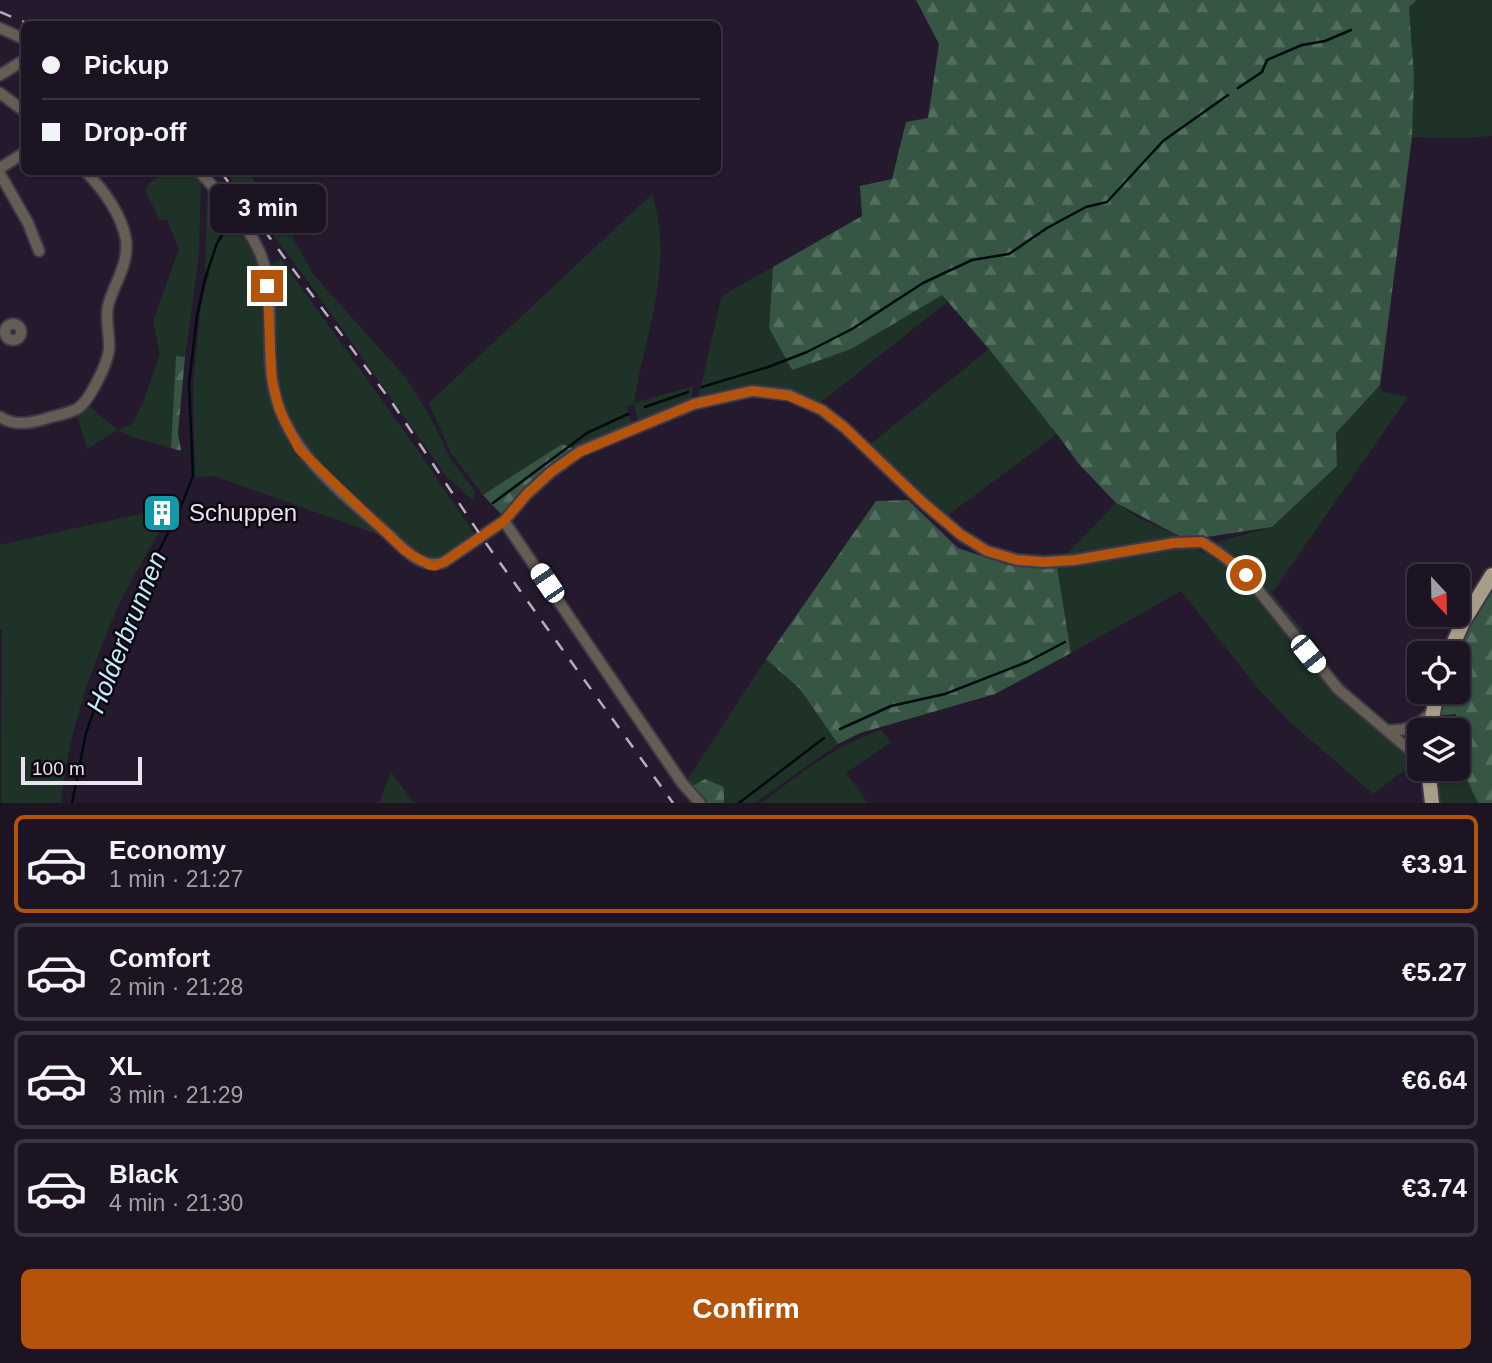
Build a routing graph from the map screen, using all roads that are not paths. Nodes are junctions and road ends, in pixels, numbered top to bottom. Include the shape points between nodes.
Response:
1 (0, 28) edge
2 (21, 38) edge
3 (21, 62) edge
4 (0, 75) edge
5 (0, 93) edge
6 (21, 109) edge
7 (21, 155) edge
8 (0, 168) edge
9 (0, 174) edge
10 (89, 175) edge
11 (203, 175) edge
12 (39, 251) dead end
13 (0, 417) edge
14 (504, 521) junction
15 (1492, 575) edge
16 (1454, 641) edge
17 (1434, 704) edge
18 (1432, 712) junction
19 (1431, 718) edge
20 (1386, 730) junction
21 (1407, 748) edge
22 (1428, 781) edge
23 (701, 803) edge
24 (1433, 803) edge

1 - 2 street
3 - 4 street
5 - 6 street
7 - 8 street
9 - 12 street
10 - 13 street via 105,194 126,243 125,261 108,306 106,361 78,408 25,423 10,423
11 - 14 street via 243,225 265,267 272,379 279,409 299,449 404,550 429,565 444,562
14 - 20 street via 551,472 580,452 694,404 752,391 789,396 830,416 950,526 987,551 1045,562 1202,542 1246,575 1338,689
14 - 23 street via 682,783
15 - 16 main road
17 - 18 main road
18 - 19 main road
18 - 20 street via 1418,725
20 - 21 street
22 - 24 main road

